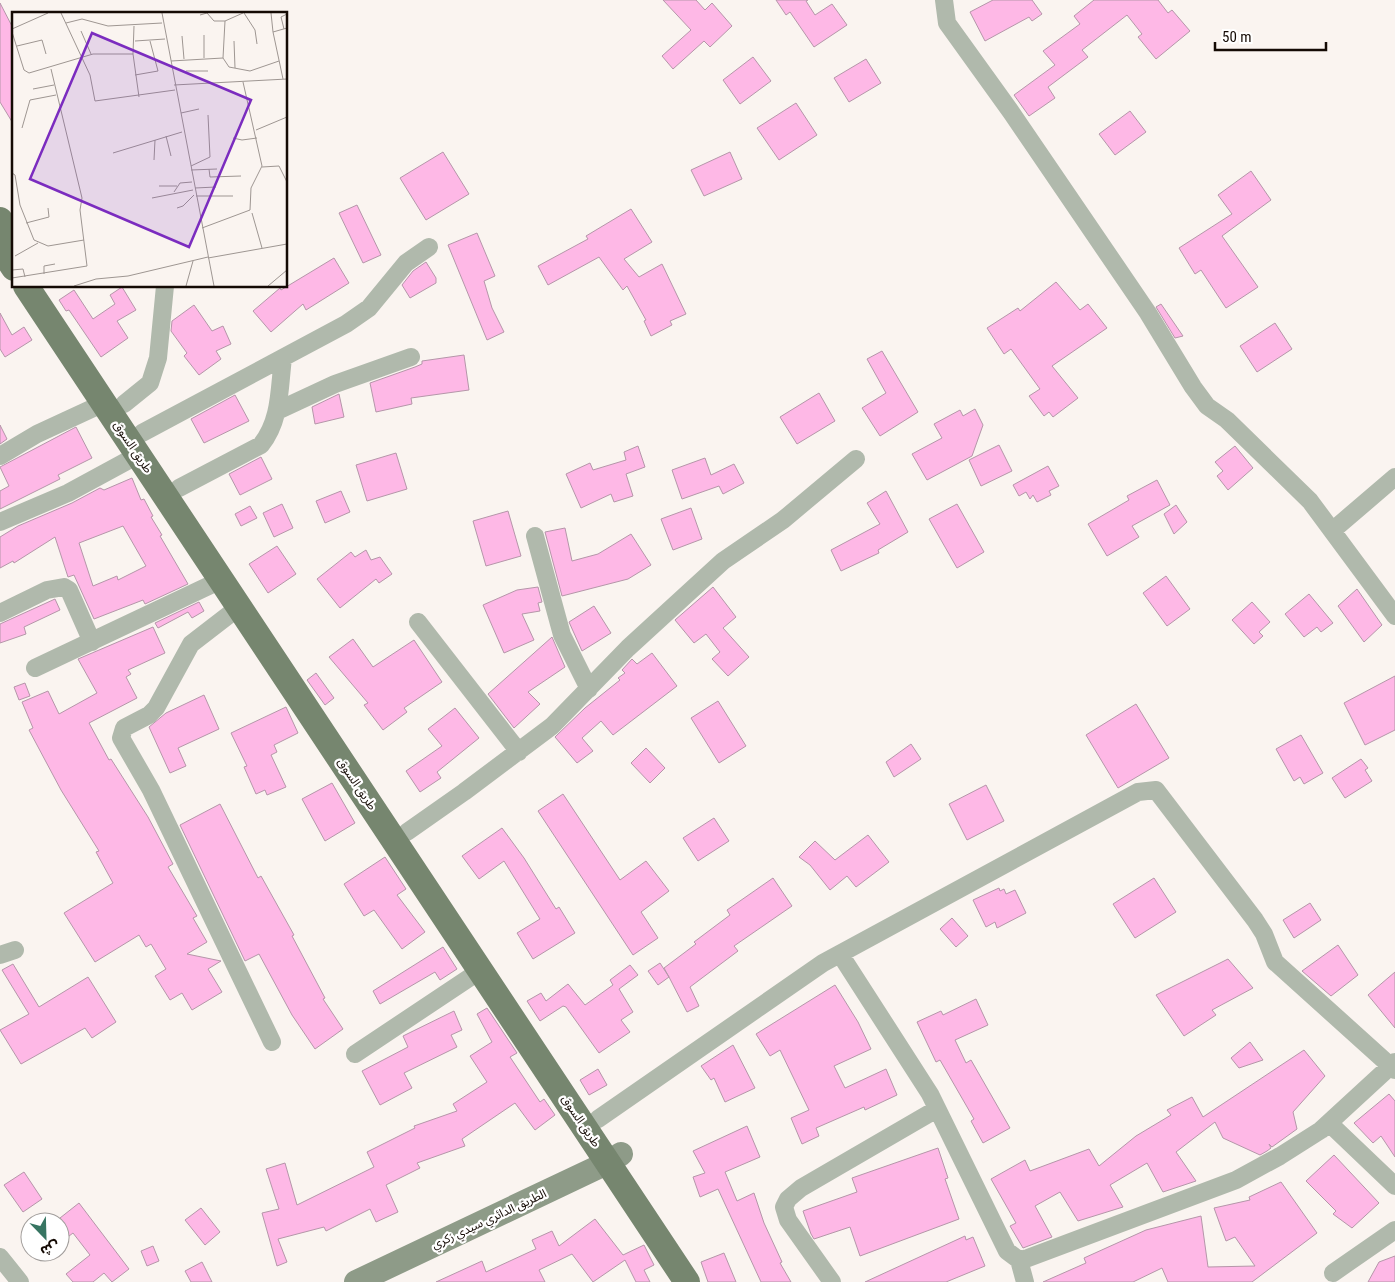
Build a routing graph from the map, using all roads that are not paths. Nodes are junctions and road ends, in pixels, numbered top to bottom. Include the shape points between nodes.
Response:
1 (944, 0) edge
2 (0, 220) edge
3 (12, 237) edge
4 (0, 247) edge
5 (429, 247) dead end
6 (12, 265) edge
7 (28, 288) edge
8 (46, 288) edge
9 (165, 288) edge
10 (411, 357) dead end
11 (282, 358) junction
12 (114, 403) junction
13 (277, 411) junction
14 (140, 444) junction
15 (0, 456) edge
16 (856, 459) dead end
17 (1395, 477) edge
18 (179, 488) junction
19 (0, 522) edge
20 (1332, 531) junction
21 (535, 536) dead end
22 (221, 580) junction
23 (239, 607) junction
24 (0, 613) edge
25 (1395, 616) edge
26 (418, 622) dead end
27 (92, 642) junction
28 (35, 668) dead end
29 (589, 689) junction
30 (519, 752) junction
31 (406, 832) junction
32 (840, 954) junction
33 (481, 970) junction
34 (272, 1042) dead end
35 (355, 1054) dead end
36 (1394, 1066) edge
37 (938, 1109) junction
38 (598, 1119) junction
39 (1329, 1123) junction
40 (615, 1158) junction
41 (1395, 1186) edge
42 (1395, 1230) edge
43 (0, 1257) edge
44 (1019, 1260) junction
45 (1334, 1273) dead end
46 (20, 1282) edge
47 (356, 1282) edge
48 (687, 1282) edge
49 (704, 1282) edge
50 (832, 1282) edge
51 (1025, 1282) edge

1 - 20 street via 947,23 1148,313 1193,387 1207,406 1227,420 1310,501
2 - 3 main road
4 - 6 main road
5 - 11 street via 406,263 369,308 314,343
7 - 12 main road, طريق السوق
8 - 12 main road, طريق السوق
9 - 12 street via 158,358 150,383
10 - 13 street via 335,384
11 - 13 street
11 - 14 street
12 - 14 main road, طريق السوق
12 - 15 street via 38,434
13 - 18 street via 269,434 261,445
14 - 18 main road, طريق السوق
14 - 19 street via 68,493
14 - 22 main road, طريق السوق
16 - 29 street via 783,520 723,561 628,648
17 - 20 street
18 - 31 main road, طريق السوق
20 - 25 street
21 - 29 street via 562,635
22 - 23 main road, طريق السوق
22 - 27 street
23 - 33 main road, طريق السوق
23 - 34 street via 191,644 156,708 124,728 121,738 151,790
24 - 27 street via 47,590 64,587 69,590
26 - 30 street
27 - 28 street
29 - 30 street via 552,726
30 - 31 street
31 - 38 main road, طريق السوق
32 - 36 street via 1138,792 1156,790 1255,920 1275,962
32 - 37 street
32 - 38 street
33 - 35 street
33 - 40 main road, طريق السوق
36 - 39 street
37 - 44 street via 1007,1251
37 - 50 street via 788,1198 784,1207 788,1220
38 - 40 main road, طريق السوق
39 - 41 street
39 - 44 street via 1280,1156 1236,1180
40 - 47 street, الطريق الدائري سيدي زكري
40 - 48 main road, طريق السوق
40 - 49 main road, طريق السوق
42 - 45 street
43 - 46 street
44 - 51 street

